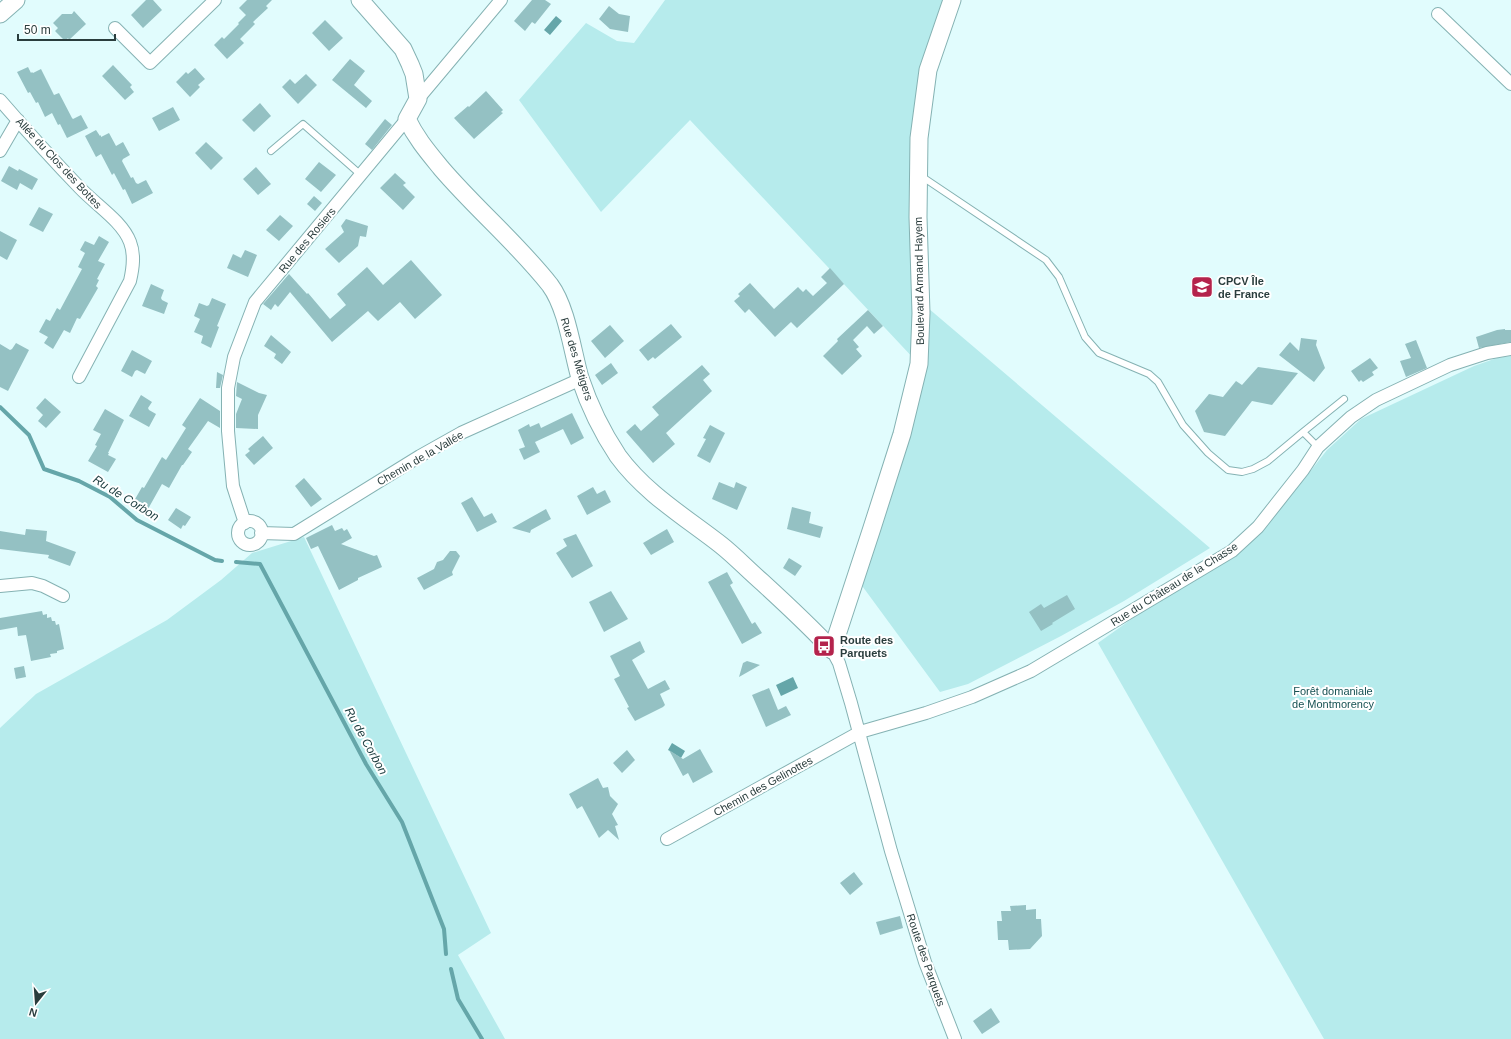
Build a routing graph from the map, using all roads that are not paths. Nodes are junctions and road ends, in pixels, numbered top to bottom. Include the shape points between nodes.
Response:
1 (16, 0) edge
2 (215, 0) edge
3 (360, 0) edge
4 (500, 0) edge
5 (952, 0) edge
6 (0, 14) edge
7 (1438, 14) dead end
8 (115, 28) dead end
9 (1509, 79) edge
10 (418, 99) junction
11 (0, 100) edge
12 (18, 120) junction
13 (408, 120) junction
14 (0, 151) edge
15 (270, 151) dead end
16 (361, 175) junction
17 (918, 175) junction
18 (1511, 349) edge
19 (79, 376) dead end
20 (581, 379) junction
21 (1344, 399) dead end
22 (1303, 432) junction
23 (1318, 447) junction
24 (245, 523) junction
25 (261, 533) junction
26 (0, 586) edge
27 (63, 596) dead end
28 (832, 650) junction
29 (860, 732) junction
30 (667, 839) dead end
31 (954, 1039) edge

1 - 6 main road
2 - 8 street via 150,63
3 - 10 main road via 403,49 414,74
4 - 10 street, Rue des Rosiers
5 - 17 main road, Boulevard Armand Hayem via 928,70 919,138
7 - 9 street
10 - 13 main road, Rue des Rosiers
11 - 12 street, Allée du Clos des Bottes
12 - 14 street
12 - 19 street, Allée du Clos des Bottes via 81,189 120,225 133,251 130,281
13 - 16 street, Rue des Rosiers
13 - 20 main road, Rue des Métigers via 418,140 454,183 533,264 552,288 563,313
15 - 16 lane via 303,124
16 - 24 street, Rue des Rosiers via 255,302 234,357 228,388 228,431 232,486
17 - 22 lane via 1046,260 1059,276 1085,337 1099,353 1149,374 1158,382 1183,425 1208,453 1228,470 1253,470 1268,462
17 - 28 main road, Boulevard Armand Hayem via 922,313 919,364 902,434
18 - 23 street, Rue du Château de la Chasse via 1487,353 1450,365 1376,400 1351,417
20 - 25 street, Chemin de la Vallée via 461,433 294,534
20 - 28 main road, Rue des Métigers via 604,435 638,479 657,497 722,546
21 - 22 lane
22 - 23 lane
23 - 29 street, Rue du Château de la Chasse via 1258,527 1226,554 1032,671 926,714
24 - 25 street via 256,523
24 - 25 street via 238,532 238,536 245,544 253,545 259,540
26 - 27 street via 32,583
28 - 29 street, Route des Parquets via 839,663
29 - 30 street, Chemin des Gelinottes
29 - 31 street, Route des Parquets via 925,962

